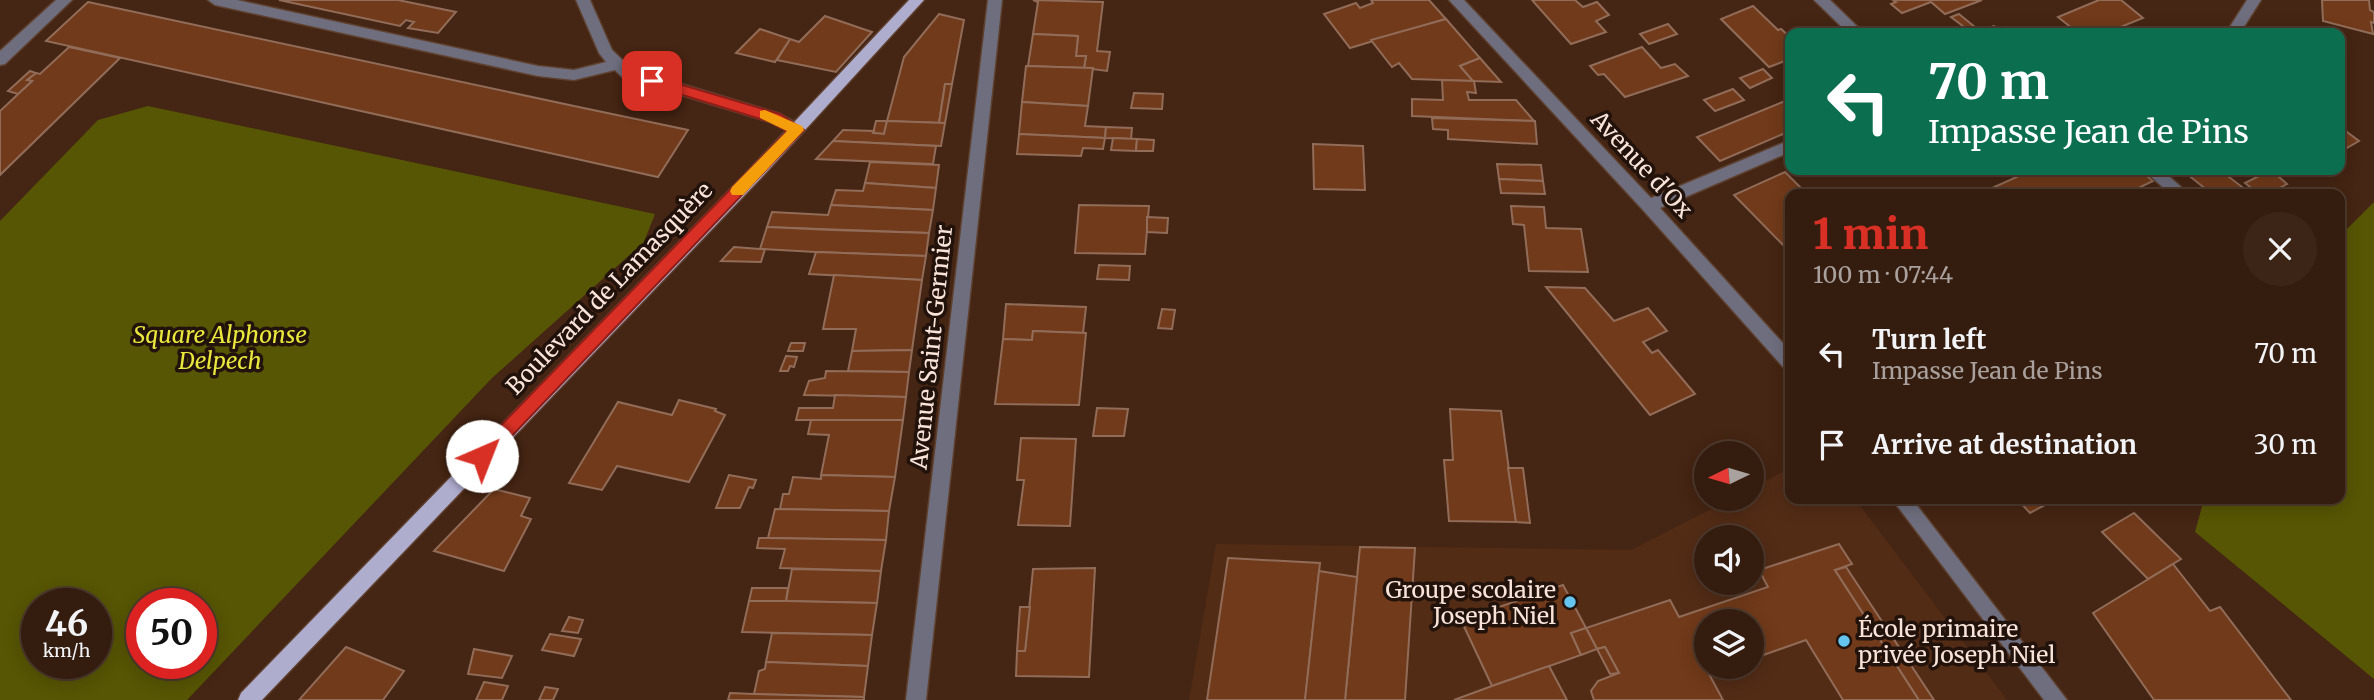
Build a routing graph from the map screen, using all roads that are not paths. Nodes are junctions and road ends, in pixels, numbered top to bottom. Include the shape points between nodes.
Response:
1 (65, 0) edge
2 (215, 0) edge
3 (583, 0) edge
4 (917, 0) edge
5 (995, 0) edge
6 (1456, 0) edge
7 (1821, 0) edge
8 (2254, 0) edge
9 (1852, 28) edge
10 (2236, 28) edge
11 (0, 60) edge
12 (617, 64) junction
13 (797, 130) junction
14 (1785, 148) edge
15 (2158, 175) edge
16 (2175, 189) edge
17 (1649, 206) junction
18 (1785, 357) edge
19 (1905, 504) edge
20 (248, 700) edge
21 (916, 700) edge
22 (2057, 700) edge

1 - 11 street
2 - 12 street via 538,71 573,75
3 - 12 street via 606,53
4 - 13 main road, Boulevard de Lamasquère
5 - 21 street, Avenue Saint-Germier
6 - 17 street, Avenue d'Ox
7 - 9 street
8 - 10 street
12 - 13 street via 627,74 775,118
13 - 20 main road, Boulevard de Lamasquère
14 - 17 street
15 - 16 street
17 - 18 street, Avenue d'Ox
19 - 22 street

